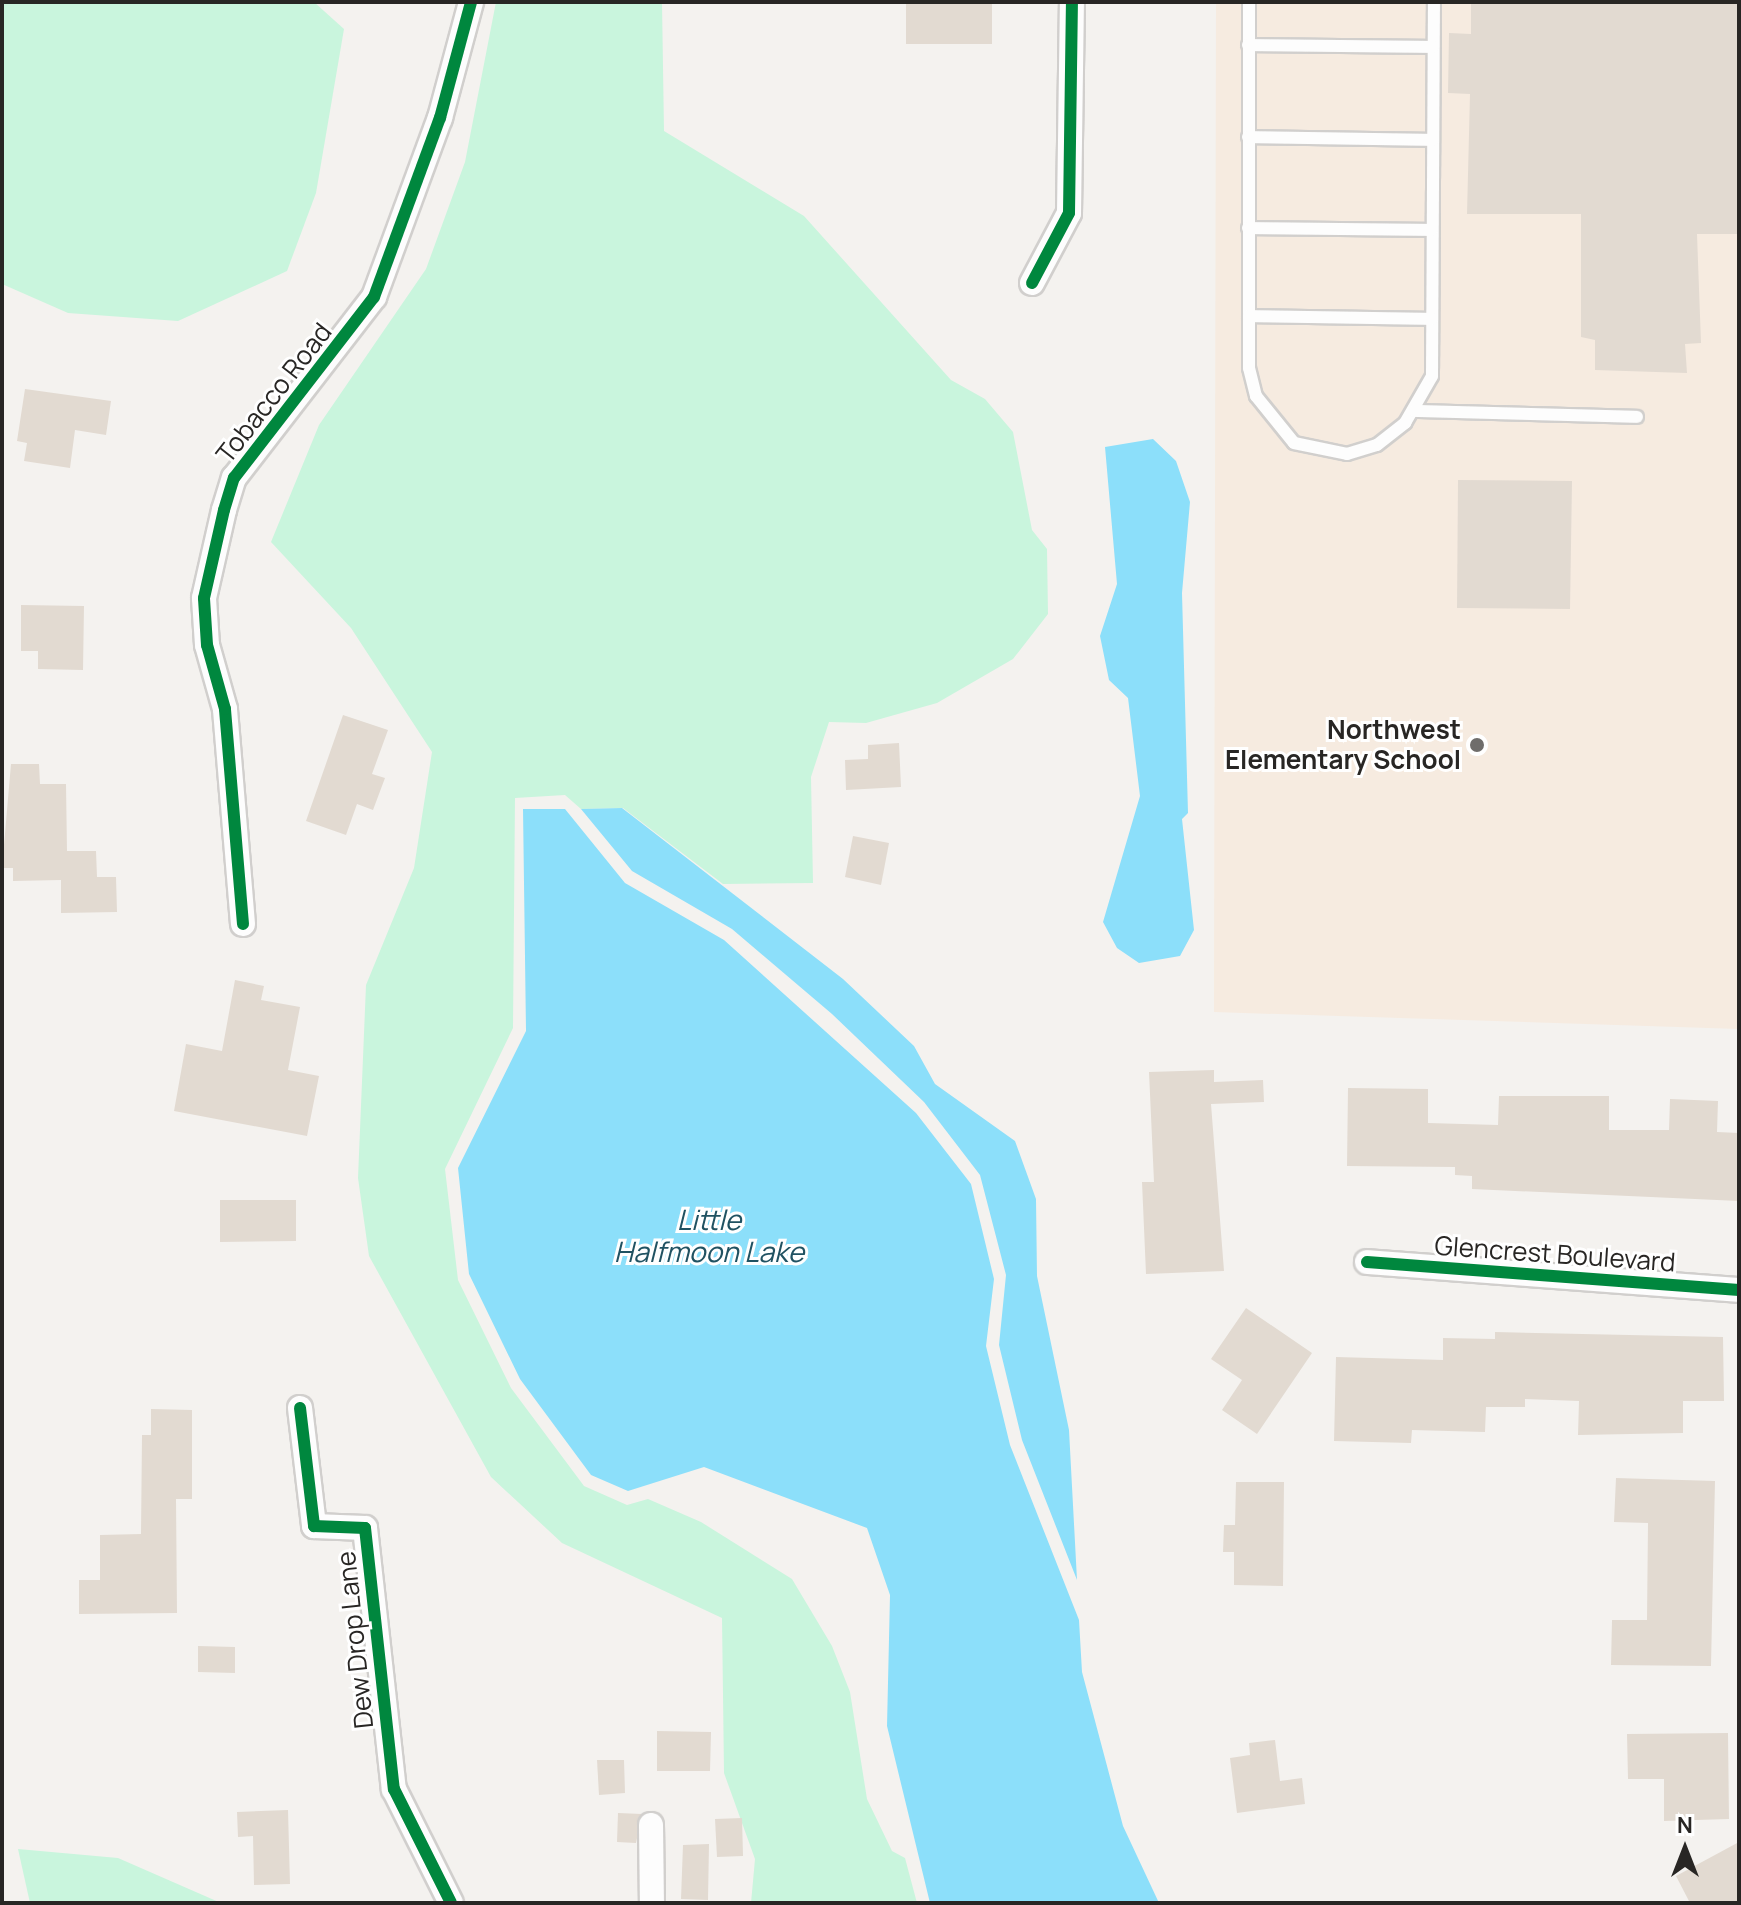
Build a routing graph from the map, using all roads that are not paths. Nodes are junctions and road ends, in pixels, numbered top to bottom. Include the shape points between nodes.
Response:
1 (471, 2) edge
2 (1072, 2) edge
3 (1249, 2) edge
4 (1434, 2) edge
5 (1248, 45) junction
6 (1433, 47) junction
7 (1248, 137) junction
8 (1433, 140) junction
9 (1248, 228) junction
10 (1432, 230) junction
11 (1032, 283) dead end
12 (1249, 316) junction
13 (1432, 319) junction
14 (1415, 411) junction
15 (1637, 417) dead end
16 (243, 924) dead end
17 (1367, 1262) dead end
18 (1739, 1290) edge
19 (300, 1408) dead end
20 (651, 1825) dead end
21 (451, 1903) edge
22 (652, 1903) edge

1 - 16 street, Tobacco Road via 440,118 374,297 234,478 224,510 204,598 207,645 225,709
2 - 11 street via 1069,213
3 - 5 lane
4 - 6 lane
5 - 6 lane
5 - 7 lane
6 - 8 lane
7 - 8 lane
7 - 9 lane
8 - 10 lane
9 - 10 lane
9 - 12 lane
10 - 13 lane
12 - 13 lane
12 - 14 lane via 1256,396 1294,443 1347,454 1377,445
13 - 14 lane via 1432,376
14 - 15 lane
17 - 18 street, Glencrest Boulevard
19 - 21 street, Dew Drop Lane via 314,1526 365,1528 394,1789
20 - 22 street

